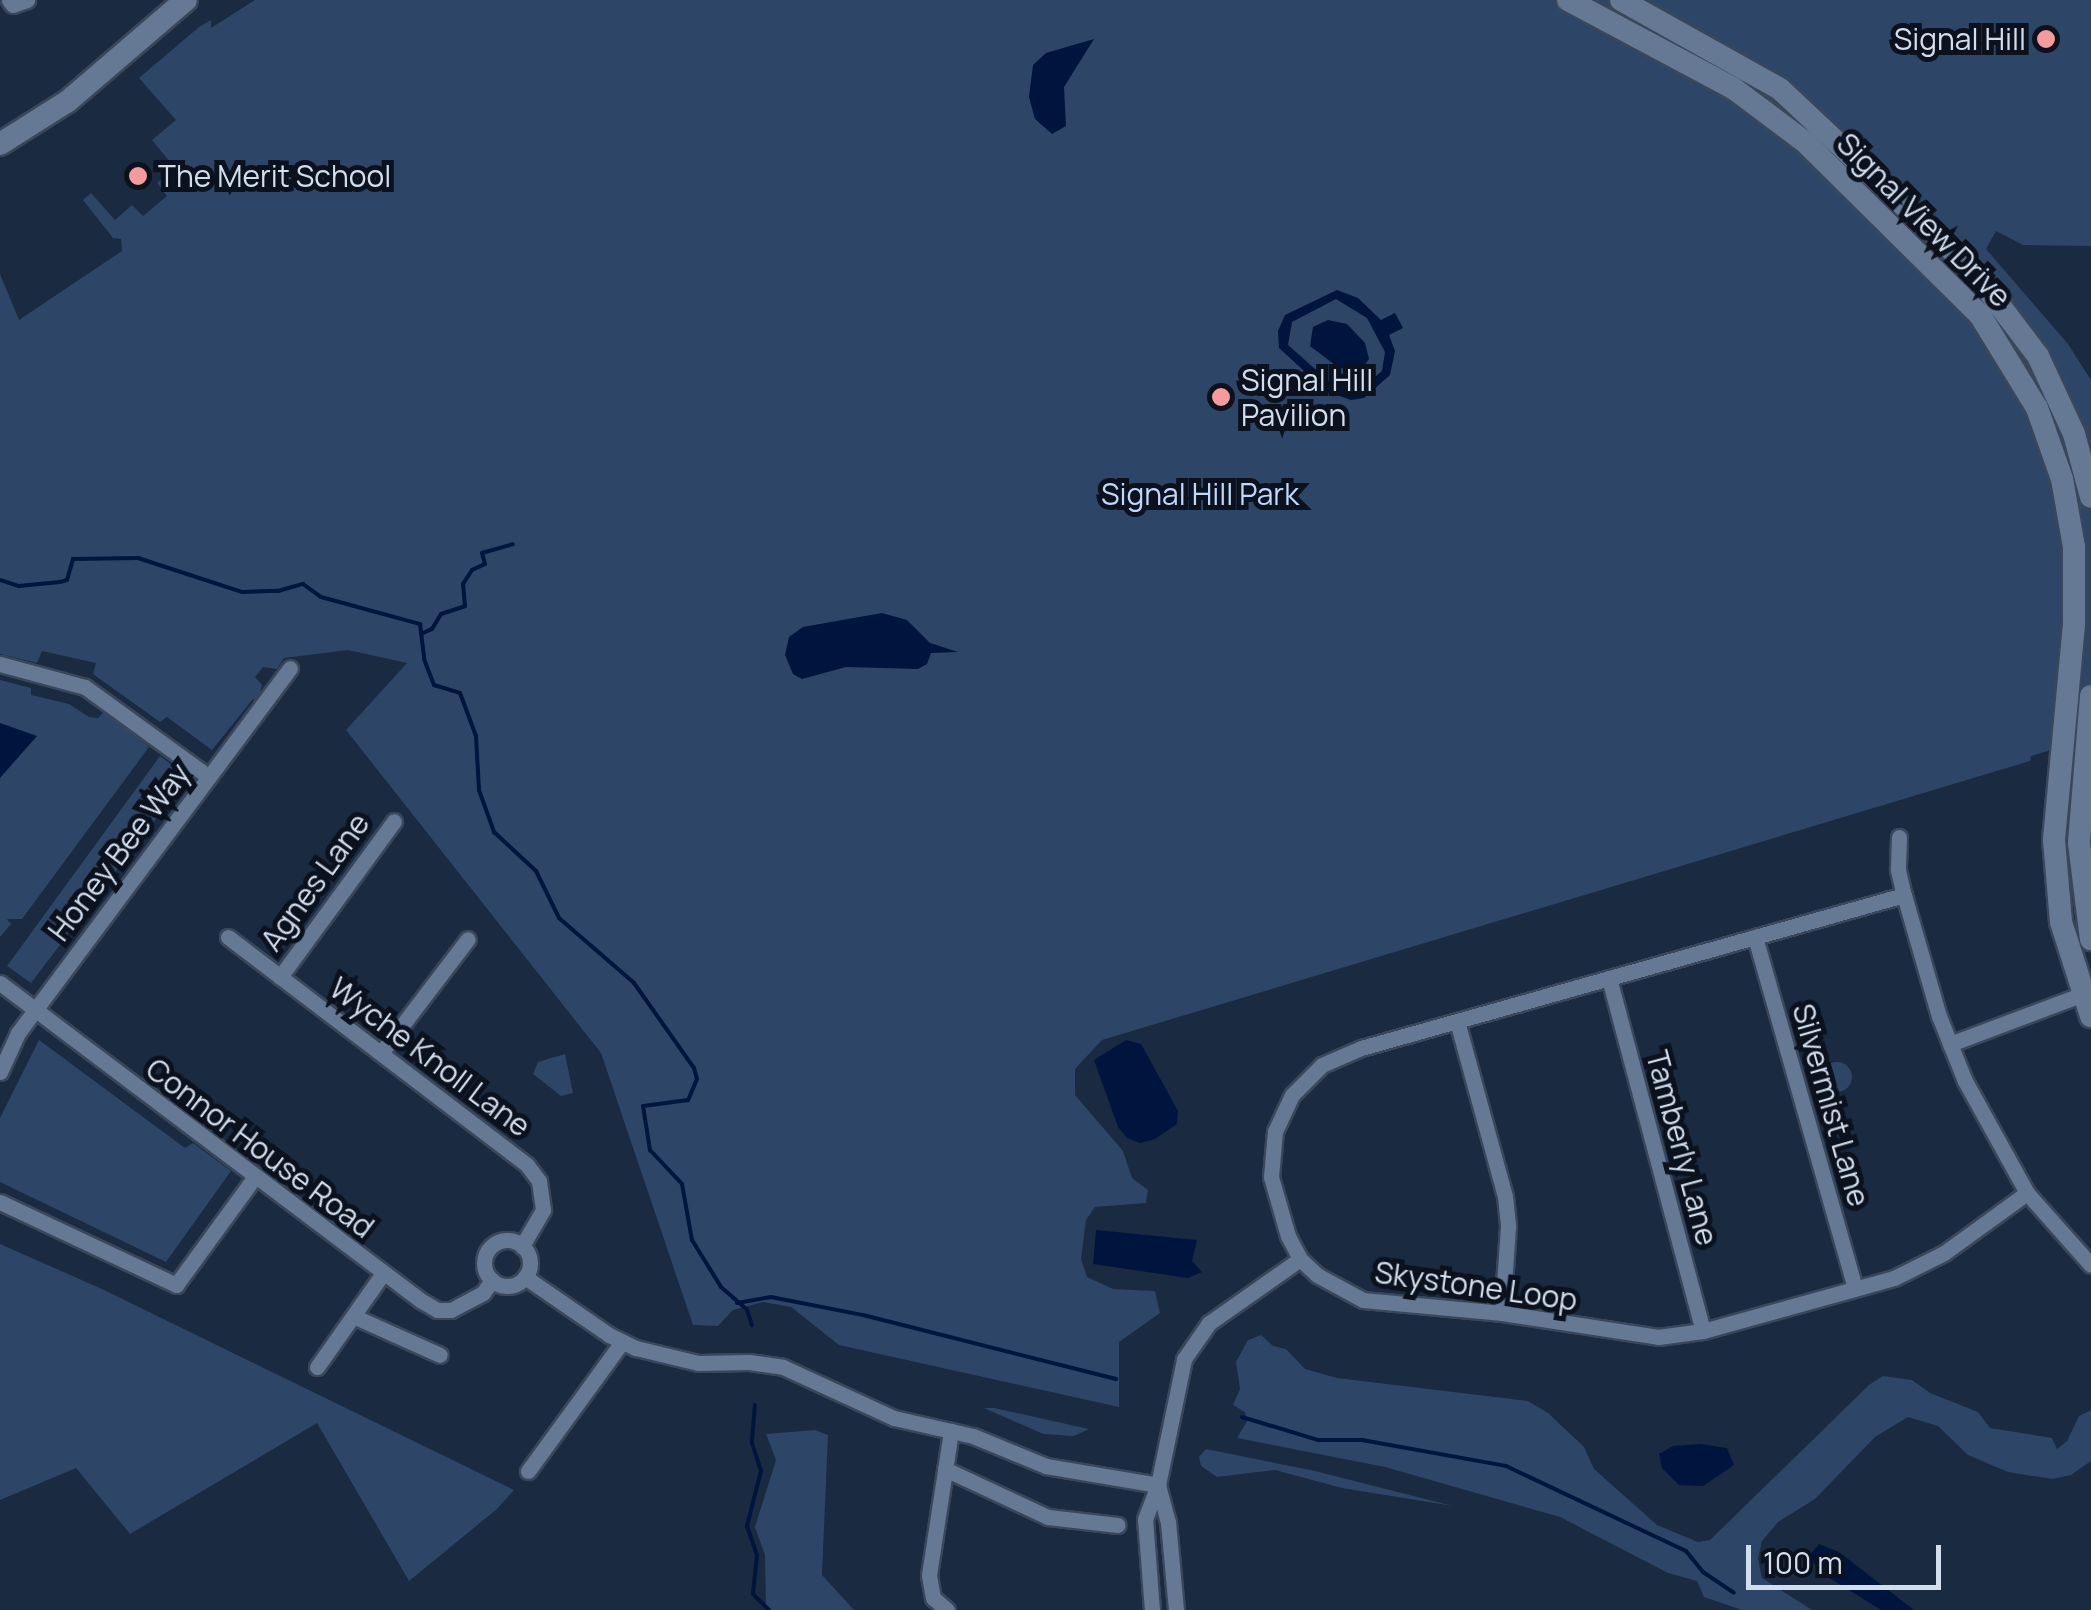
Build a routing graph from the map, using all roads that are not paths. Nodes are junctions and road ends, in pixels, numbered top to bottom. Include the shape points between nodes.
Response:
1 (9, 0) edge
2 (27, 0) edge
3 (186, 0) edge
4 (1568, 0) edge
5 (1621, 0) edge
6 (0, 144) edge
7 (2091, 496) edge
8 (0, 664) edge
9 (290, 668) dead end
10 (2091, 696) edge
11 (209, 777) junction
12 (394, 820) dead end
13 (1899, 837) dead end
14 (1904, 896) junction
15 (228, 936) dead end
16 (1755, 937) junction
17 (468, 939) dead end
18 (2091, 940) edge
19 (280, 977) junction
20 (1609, 978) junction
21 (0, 983) edge
22 (2088, 1000) edge
23 (35, 1010) junction
24 (1457, 1021) junction
25 (1950, 1044) junction
26 (381, 1053) junction
27 (0, 1072) edge
28 (254, 1178) junction
29 (2028, 1193) junction
30 (0, 1202) edge
31 (522, 1246) junction
32 (1300, 1259) junction
33 (2091, 1265) edge
34 (382, 1275) junction
35 (526, 1278) junction
36 (492, 1280) junction
37 (1854, 1288) junction
38 (1502, 1313) junction
39 (353, 1316) junction
40 (1703, 1331) junction
41 (622, 1342) junction
42 (440, 1355) dead end
43 (317, 1368) dead end
44 (951, 1431) junction
45 (945, 1469) junction
46 (528, 1471) dead end
47 (1158, 1485) junction
48 (1118, 1525) dead end
49 (947, 1610) edge
50 (1152, 1610) edge
51 (1176, 1610) edge

1 - 2 street
3 - 6 main road via 81,91
4 - 22 main road, Signal View Drive via 1733,88 1805,142 1980,315 2037,408 2062,480 2074,547 2074,624 2054,840 2062,922
5 - 7 main road, Signal View Drive via 1780,89 1972,268 2038,356 2074,434
8 - 11 street via 85,687
9 - 11 street, Honey Bee Way
10 - 18 main road via 2078,843
11 - 23 street, Honey Bee Way
12 - 19 street, Agnes Lane
13 - 14 street
14 - 16 street, Skystone Loop
14 - 25 street
15 - 19 street, Wyche Knoll Lane
16 - 20 street, Skystone Loop
16 - 37 street, Silvermist Lane
17 - 26 street
19 - 26 street, Wyche Knoll Lane
20 - 24 street, Skystone Loop
20 - 40 street, Tamberly Lane
21 - 23 street, Connor House Road
22 - 25 street
23 - 27 street, Honey Bee Way
23 - 28 street, Connor House Road
24 - 32 street, Skystone Loop via 1342,1055 1292,1094 1275,1131 1270,1177
24 - 38 street via 1505,1196
25 - 29 street via 1982,1118
26 - 31 street, Wyche Knoll Lane via 535,1174 542,1210
28 - 30 street via 176,1285
28 - 34 street, Connor House Road
29 - 33 street
29 - 37 street, Skystone Loop via 1917,1268
31 - 35 street via 530,1264
31 - 36 street via 508,1240 493,1245 485,1266
32 - 38 street, Skystone Loop via 1335,1288 1363,1300
32 - 47 street via 1232,1305 1193,1342 1177,1378
34 - 36 street, Connor House Road via 438,1310 466,1305
34 - 39 street
35 - 36 street via 505,1286
35 - 41 street
37 - 40 street, Skystone Loop
38 - 40 street, Skystone Loop via 1634,1336
39 - 42 street
39 - 43 street
41 - 44 street via 698,1363 783,1367 894,1418
41 - 46 street
44 - 45 street
44 - 47 street via 1046,1466
45 - 48 street via 1048,1516
45 - 49 street via 929,1576 934,1598
47 - 50 street via 1146,1519
47 - 51 street

